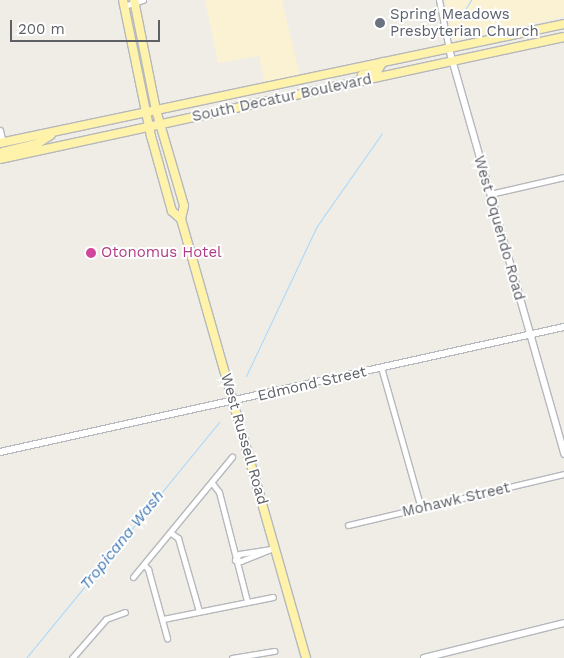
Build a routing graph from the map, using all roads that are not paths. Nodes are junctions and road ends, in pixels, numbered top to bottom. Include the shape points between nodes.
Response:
1 (143, 0) edge
2 (439, 0) edge
3 (134, 1) edge
4 (123, 3) edge
5 (564, 24) edge
6 (564, 37) edge
7 (449, 49) junction
8 (383, 62) junction
9 (452, 62) junction
10 (360, 82) junction
11 (156, 110) junction
12 (146, 113) junction
13 (160, 124) junction
14 (149, 127) junction
15 (0, 130) edge
16 (57, 131) junction
17 (1, 144) edge
18 (0, 158) edge
19 (564, 177) edge
20 (490, 194) junction
21 (181, 219) junction
22 (564, 327) edge
23 (530, 334) junction
24 (381, 368) junction
25 (233, 403) junction
26 (0, 452) edge
27 (564, 454) edge
28 (232, 457) dead end
29 (564, 474) edge
30 (212, 483) junction
31 (421, 508) junction
32 (348, 525) dead end
33 (171, 533) junction
34 (275, 548) junction
35 (235, 560) junction
36 (144, 565) junction
37 (133, 577) dead end
38 (273, 597) dead end
39 (246, 601) junction
40 (199, 611) junction
41 (125, 612) dead end
42 (162, 618) junction
43 (564, 623) edge
44 (167, 638) dead end
45 (274, 651) dead end
46 (72, 658) edge
47 (232, 658) edge
48 (306, 658) edge
49 (424, 658) edge

1 - 3 street
2 - 7 street, West Oquendo Road
3 - 4 street
3 - 11 main road, West Russell Road
4 - 12 main road, West Russell Road
5 - 7 main road, South Decatur Boulevard
6 - 9 main road, South Decatur Boulevard
7 - 8 main road, South Decatur Boulevard
7 - 9 street, West Oquendo Road
8 - 10 main road via 377,71 362,75
8 - 11 main road, South Decatur Boulevard
9 - 10 main road, South Decatur Boulevard
9 - 20 street, West Oquendo Road
10 - 13 main road, South Decatur Boulevard
11 - 12 main road, South Decatur Boulevard
11 - 13 main road, West Russell Road
12 - 14 main road, West Russell Road
12 - 16 main road, South Decatur Boulevard
13 - 14 main road, South Decatur Boulevard
13 - 21 main road, West Russell Road via 184,206
14 - 18 main road, South Decatur Boulevard
14 - 21 main road, West Russell Road via 172,212
15 - 17 street
16 - 17 main road, South Decatur Boulevard
16 - 18 main road via 38,143 3,152
19 - 20 street
20 - 23 street, West Oquendo Road
21 - 25 main road, West Russell Road
22 - 23 street, Edmond Street
23 - 24 street, Edmond Street
23 - 27 street, West Oquendo Road
24 - 25 street, Edmond Street
24 - 31 street
25 - 26 street, Edmond Street
25 - 34 main road, West Russell Road
28 - 30 street
29 - 31 street, Mohawk Street
30 - 33 street
30 - 35 street via 219,492
31 - 32 street, Mohawk Street
33 - 36 street
33 - 40 street via 178,538
34 - 35 street via 241,562
34 - 48 main road, West Russell Road
35 - 39 street
36 - 37 street
36 - 42 street
38 - 39 street
39 - 40 street
40 - 42 street
41 - 46 street via 106,619
42 - 44 street
43 - 49 street
45 - 47 street

